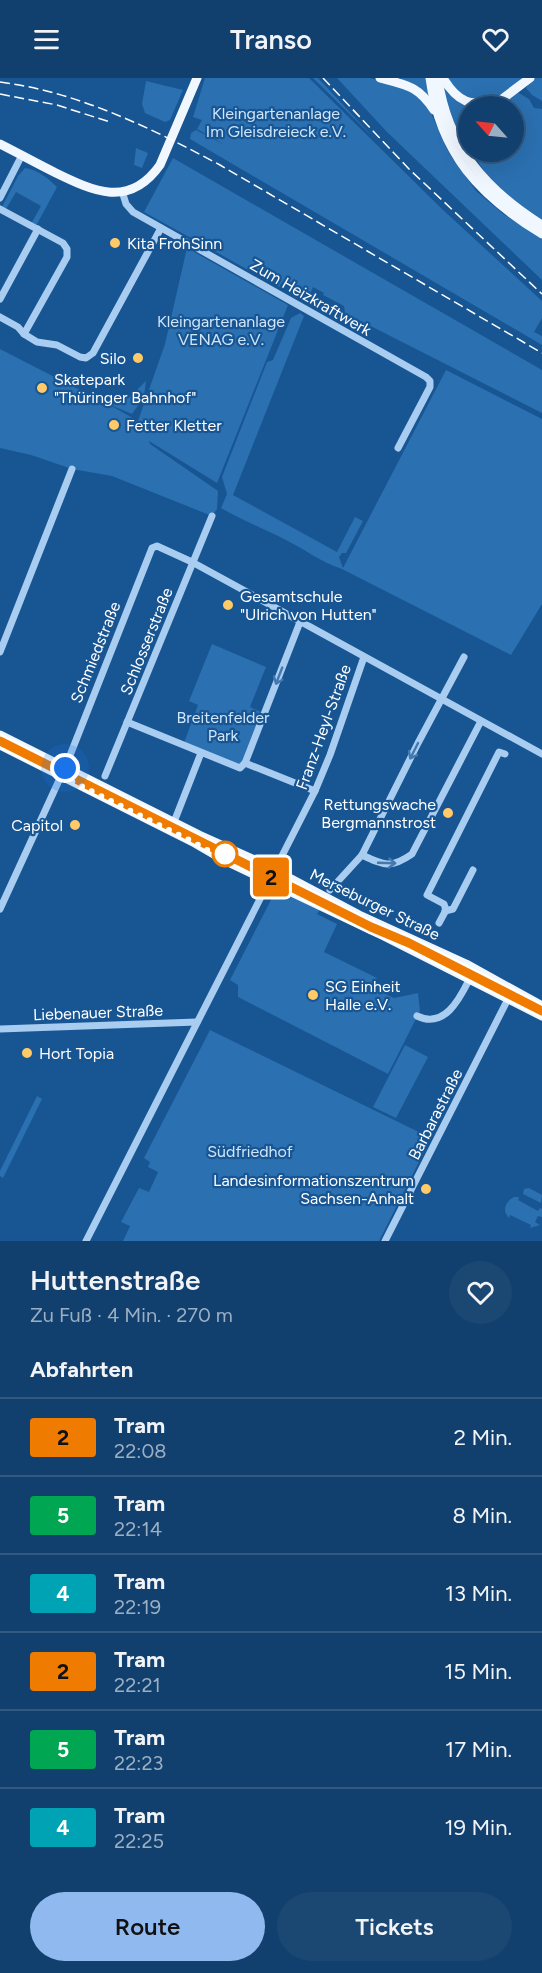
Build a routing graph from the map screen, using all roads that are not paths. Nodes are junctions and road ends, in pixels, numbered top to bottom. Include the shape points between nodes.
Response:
1 (196, 78) edge
2 (381, 78) edge
3 (430, 78) edge
4 (438, 78) edge
5 (443, 78) edge
6 (530, 78) edge
7 (458, 96) edge
8 (506, 96) edge
9 (439, 117) junction
10 (0, 144) edge
11 (22, 155) junction
12 (473, 162) edge
13 (474, 168) junction
14 (122, 191) junction
15 (0, 198) edge
16 (0, 209) edge
17 (542, 225) edge
18 (161, 228) junction
19 (38, 229) junction
20 (542, 234) edge
21 (0, 299) edge
22 (0, 317) edge
23 (24, 334) junction
24 (398, 448) dead end
25 (72, 469) dead end
26 (212, 516) dead end
27 (192, 562) junction
28 (300, 622) junction
29 (0, 652) edge
30 (364, 657) junction
31 (464, 657) dead end
32 (442, 699) junction
33 (481, 721) junction
34 (127, 722) junction
35 (0, 735) edge
36 (0, 745) edge
37 (201, 753) junction
38 (505, 754) dead end
39 (542, 754) edge
40 (245, 763) junction
41 (63, 772) junction
42 (105, 776) dead end
43 (315, 791) junction
44 (174, 822) junction
45 (362, 855) junction
46 (275, 870) junction
47 (473, 870) dead end
48 (269, 881) junction
49 (330, 890) dead end
50 (0, 909) edge
51 (445, 911) junction
52 (439, 923) dead end
53 (469, 980) junction
54 (508, 999) junction
55 (542, 1006) edge
56 (417, 1016) dead end
57 (542, 1016) edge
58 (197, 1022) junction
59 (0, 1029) edge
60 (86, 1241) edge
61 (385, 1241) edge

1 - 14 main road via 160,165 146,181
2 - 9 main road via 416,89
3 - 9 main road
4 - 13 main road via 450,124
5 - 7 main road
6 - 8 main road
9 - 20 main road via 454,152 476,183 497,204
10 - 11 main road
11 - 14 main road via 90,189
11 - 15 street
12 - 13 main road
13 - 17 main road via 502,198
14 - 18 street, Zum Heizkraftwerk via 129,209
16 - 19 street
18 - 23 street via 90,356 80,357
18 - 24 street, Zum Heizkraftwerk via 426,377 430,387
19 - 21 street
19 - 23 street via 63,243 68,253
22 - 23 street
25 - 29 street
26 - 27 street, Schlosserstraße
27 - 28 street
27 - 34 street, Schlosserstraße
27 - 41 street, Schmiedstraße via 157,546 152,548
28 - 30 street
28 -> 40 street
30 - 32 street
30 - 43 street, Franz-Heyl-Straße
31 - 32 street
32 - 33 street
32 -> 45 street
33 - 39 street
45 -> 33 street via 386,865 412,854
34 - 37 street
34 - 42 street, Schlosserstraße
35 - 41 main road, Merseburger Straße
36 - 41 main road, Merseburger Straße
37 - 40 street via 240,768
37 - 44 street
38 - 51 street via 500,752 426,895 444,903
40 - 43 street
41 - 44 main road, Merseburger Straße
41 - 48 main road, Merseburger Straße
41 - 50 street, Schmiedstraße
43 - 46 street, Franz-Heyl-Straße
44 - 46 main road, Merseburger Straße
45 - 49 street
46 - 48 street, Franz-Heyl-Straße
46 - 55 main road, Merseburger Straße via 359,915 486,974
47 - 51 street via 453,909
48 - 53 main road, Merseburger Straße
48 - 58 street, Franz-Heyl-Straße
51 - 52 street
53 - 54 main road, Merseburger Straße
53 - 56 street via 454,1007 433,1020
54 - 57 main road, Merseburger Straße
54 - 61 street, Barbarastraße
58 - 59 street, Liebenauer Straße
58 - 60 street, Franz-Heyl-Straße

